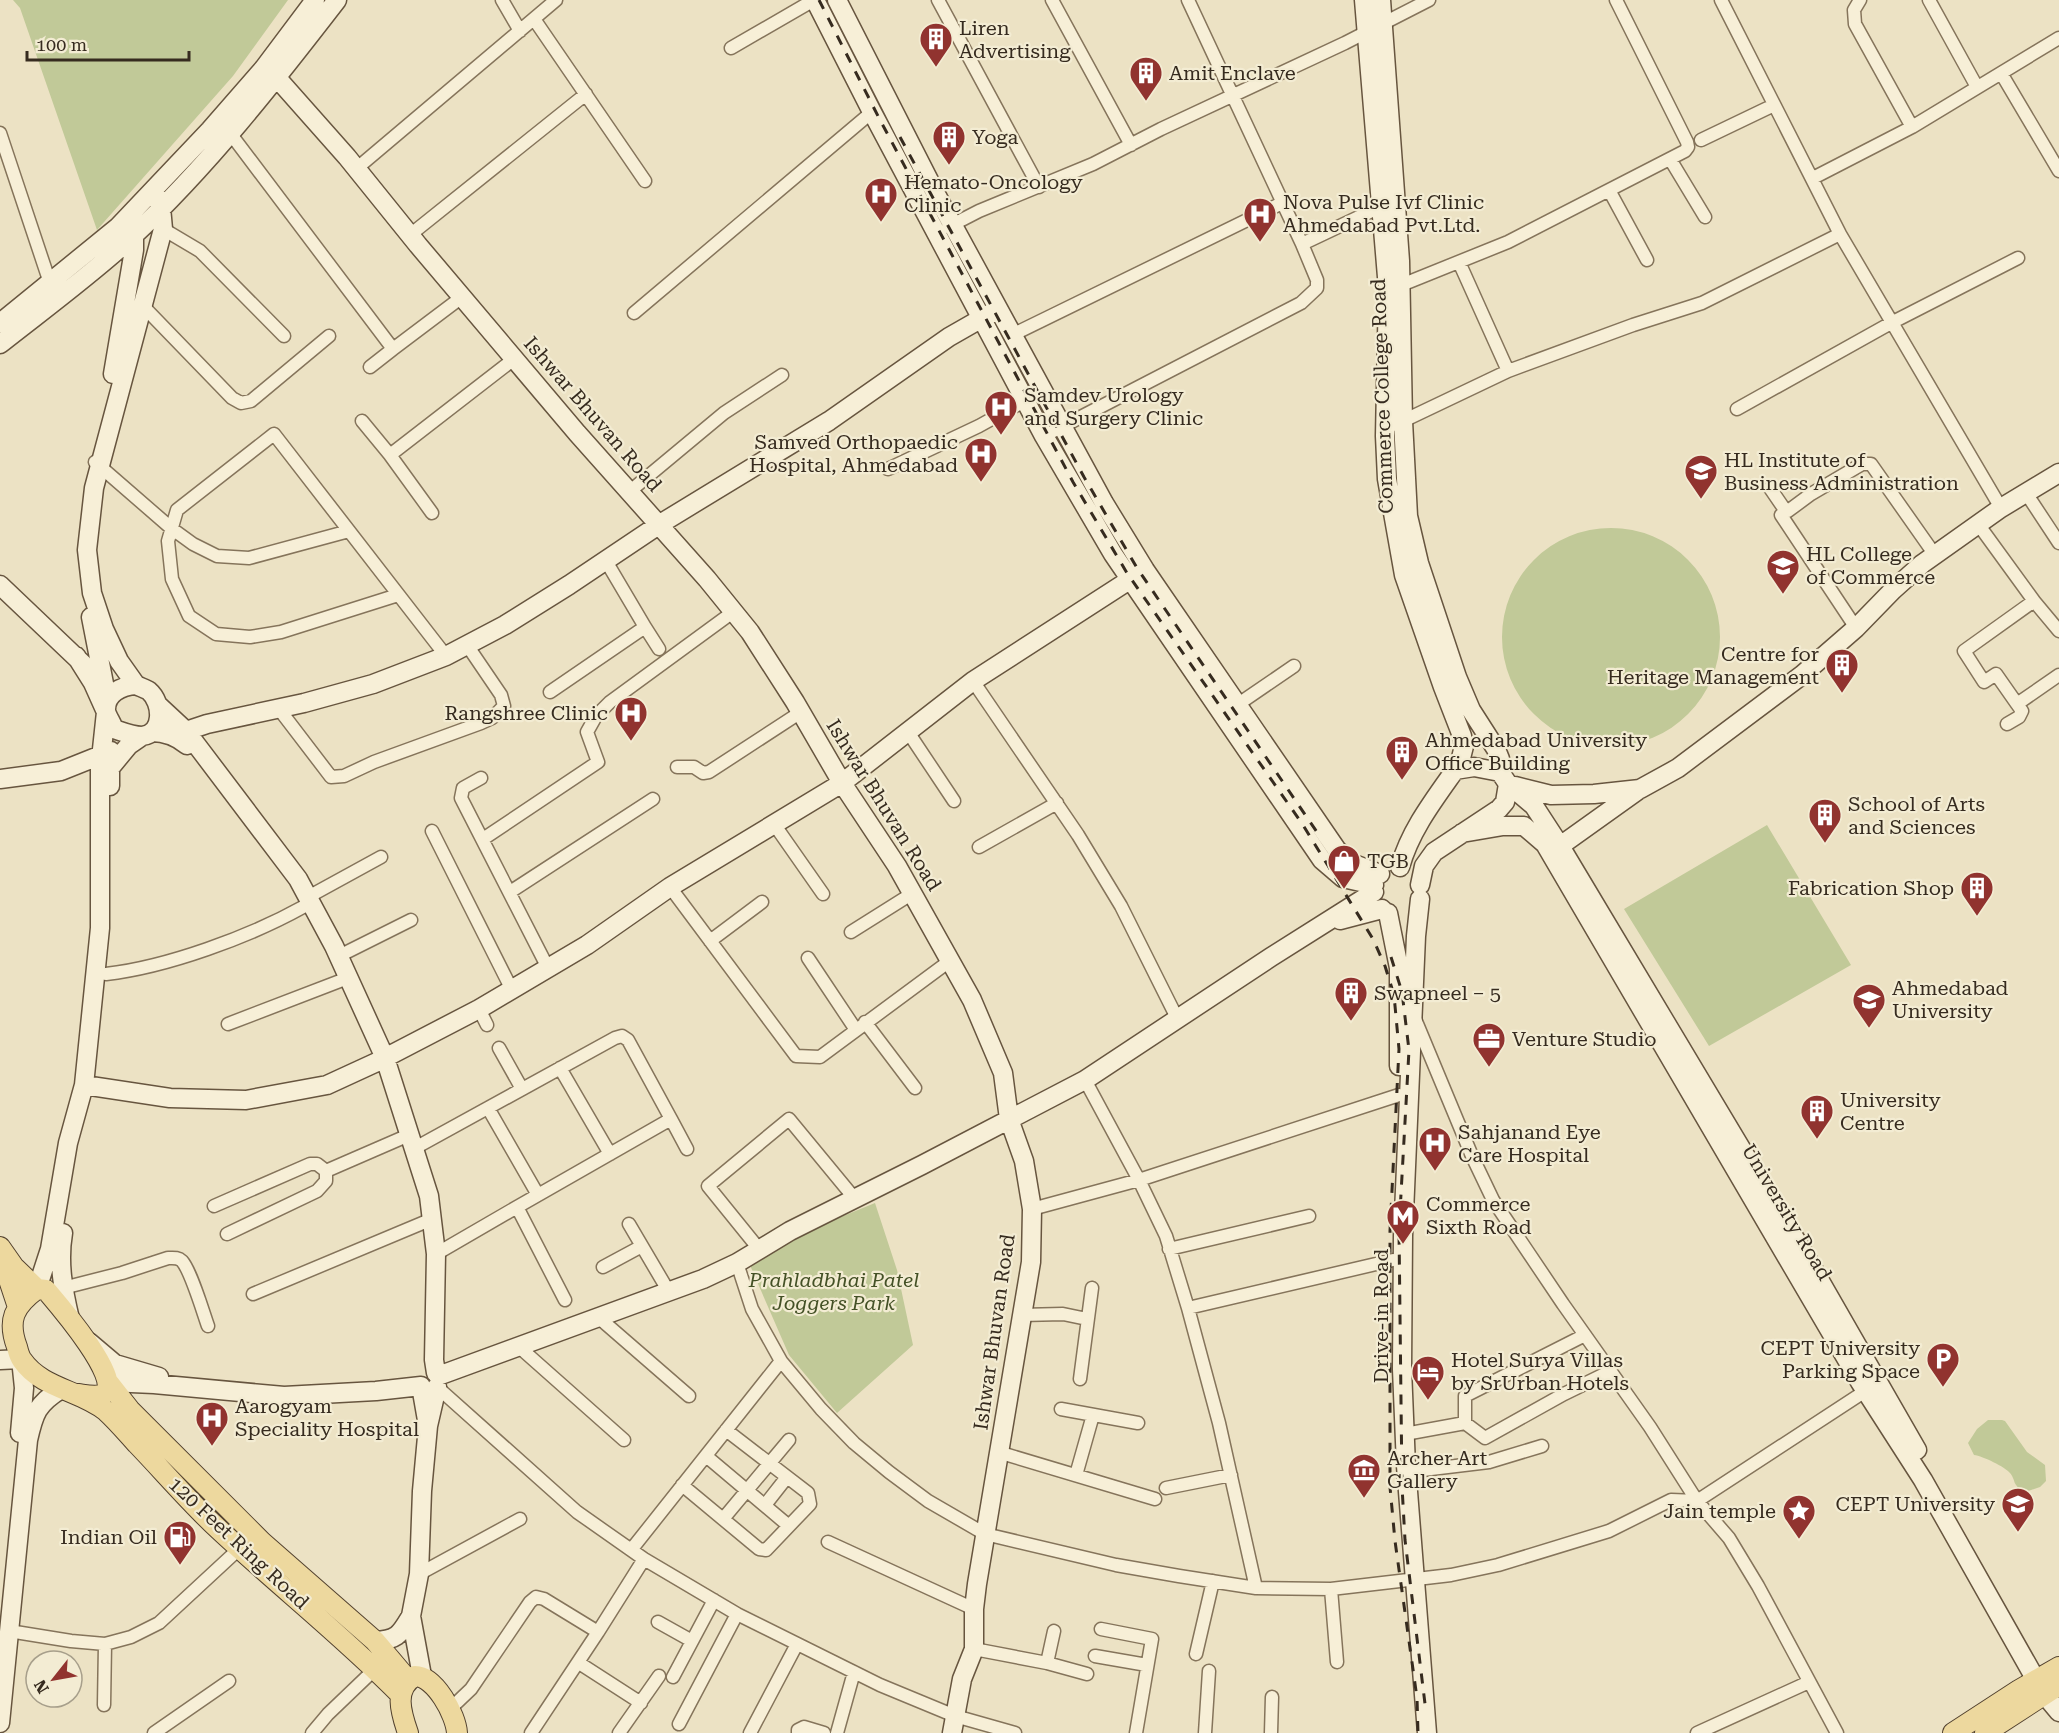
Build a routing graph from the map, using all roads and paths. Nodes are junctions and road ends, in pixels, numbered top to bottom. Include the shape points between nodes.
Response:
1 (315, 0) edge
2 (337, 0) edge
3 (502, 0) edge
4 (556, 0) edge
5 (814, 0) edge
6 (837, 0) edge
7 (938, 0) edge
8 (1052, 0) edge
9 (1188, 0) edge
10 (1364, 0) edge
11 (1381, 0) edge
12 (1429, 0) edge
13 (1616, 0) edge
14 (1722, 0) edge
15 (1860, 0) edge
16 (1929, 0) edge
17 (534, 19) junction
18 (1375, 26) junction
19 (520, 31) junction
20 (2059, 39) edge
21 (731, 48) dead end
22 (271, 73) junction
23 (2001, 73) junction
24 (1977, 87) junction
25 (586, 94) junction
26 (1232, 96) junction
27 (1774, 105) junction
28 (872, 112) junction
29 (1912, 127) junction
30 (0, 133) edge
31 (230, 133) junction
32 (1701, 140) dead end
33 (1131, 144) junction
34 (1670, 159) junction
35 (356, 169) junction
36 (2059, 171) edge
37 (1813, 178) junction
38 (645, 181) dead end
39 (1039, 187) junction
40 (153, 190) junction
41 (1610, 190) junction
42 (1282, 203) junction
43 (161, 207) junction
44 (1380, 207) junction
45 (128, 217) junction
46 (1705, 217) dead end
47 (163, 229) junction
48 (945, 229) junction
49 (1840, 234) junction
50 (134, 235) junction
51 (410, 235) junction
52 (1302, 244) junction
53 (115, 251) junction
54 (2018, 258) dead end
55 (1647, 260) dead end
56 (1459, 262) junction
57 (132, 269) junction
58 (50, 283) junction
59 (1394, 288) junction
60 (462, 297) junction
61 (142, 305) junction
62 (634, 313) dead end
63 (990, 313) junction
64 (0, 323) edge
65 (1891, 323) junction
66 (1012, 335) junction
67 (284, 336) dead end
68 (329, 336) dead end
69 (0, 344) edge
70 (393, 350) junction
71 (514, 359) junction
72 (370, 367) dead end
73 (1508, 371) junction
74 (782, 375) dead end
75 (1026, 400) junction
76 (1737, 409) dead end
77 (362, 422) dead end
78 (1403, 422) junction
79 (1062, 427) junction
80 (1044, 436) junction
81 (1386, 436) junction
82 (390, 455) junction
83 (97, 463) junction
84 (888, 469) dead end
85 (2059, 473) edge
86 (1770, 488) dead end
87 (629, 492) junction
88 (2026, 493) junction
89 (2001, 508) junction
90 (432, 513) dead end
91 (1781, 516) dead end
92 (660, 524) junction
93 (1978, 524) junction
94 (171, 528) junction
95 (349, 531) junction
96 (2059, 543) edge
97 (1935, 555) junction
98 (606, 561) junction
99 (1145, 570) junction
100 (1130, 581) junction
101 (0, 585) edge
102 (398, 595) junction
103 (2034, 601) junction
104 (733, 612) junction
105 (645, 627) junction
106 (1856, 628) junction
107 (2059, 631) edge
108 (467, 645) junction
109 (659, 649) dead end
110 (446, 656) junction
111 (1294, 666) dead end
112 (2059, 675) edge
113 (973, 681) junction
114 (136, 685) junction
115 (550, 692) dead end
116 (158, 705) junction
117 (1237, 705) junction
118 (2017, 705) junction
119 (107, 706) junction
120 (279, 709) junction
121 (801, 712) junction
122 (2007, 724) dead end
123 (908, 732) junction
124 (183, 735) junction
125 (141, 738) junction
126 (101, 746) junction
127 (677, 766) dead end
128 (1455, 770) junction
129 (0, 771) edge
130 (482, 778) dead end
131 (1504, 778) junction
132 (0, 779) edge
133 (842, 783) junction
134 (1640, 789) junction
135 (653, 799) dead end
136 (954, 801) dead end
137 (1057, 803) junction
138 (774, 824) junction
139 (432, 831) dead end
140 (1462, 834) junction
141 (483, 839) junction
142 (1560, 846) junction
143 (979, 847) dead end
144 (381, 857) dead end
145 (1400, 867) junction
146 (670, 887) junction
147 (510, 892) junction
148 (1420, 892) junction
149 (913, 893) junction
150 (823, 894) dead end
151 (1380, 895) junction
152 (305, 902) junction
153 (762, 902) dead end
154 (411, 920) dead end
155 (851, 932) dead end
156 (710, 941) junction
157 (339, 956) junction
158 (808, 958) dead end
159 (951, 960) junction
160 (548, 968) junction
161 (106, 974) junction
162 (340, 981) junction
163 (512, 990) junction
164 (1413, 1015) junction
165 (1177, 1018) junction
166 (228, 1024) dead end
167 (861, 1026) junction
168 (499, 1048) dead end
169 (381, 1060) junction
170 (560, 1068) junction
171 (1085, 1080) junction
172 (89, 1086) junction
173 (915, 1088) dead end
174 (522, 1089) junction
175 (1399, 1095) junction
176 (488, 1108) junction
177 (670, 1119) junction
178 (1009, 1119) junction
179 (408, 1143) junction
180 (687, 1149) dead end
181 (610, 1154) junction
182 (326, 1171) junction
183 (1139, 1180) junction
184 (538, 1195) junction
185 (855, 1199) junction
186 (214, 1206) dead end
187 (517, 1208) junction
188 (1032, 1209) junction
189 (1309, 1216) dead end
190 (425, 1222) junction
191 (628, 1224) dead end
192 (227, 1234) dead end
193 (642, 1246) junction
194 (0, 1247) edge
195 (1169, 1249) junction
196 (759, 1250) junction
197 (436, 1254) junction
198 (1393, 1260) junction
199 (737, 1263) junction
200 (0, 1266) edge
201 (603, 1267) dead end
202 (63, 1288) junction
203 (1092, 1288) dead end
204 (37, 1289) junction
205 (669, 1292) junction
206 (253, 1294) dead end
207 (565, 1300) dead end
208 (1188, 1308) junction
209 (1021, 1315) junction
210 (598, 1317) junction
211 (1087, 1319) junction
212 (10, 1323) edge
213 (208, 1326) dead end
214 (75, 1327) junction
215 (1585, 1335) junction
216 (518, 1346) junction
217 (21, 1359) junction
218 (0, 1360) edge
219 (781, 1361) junction
220 (1611, 1371) junction
221 (430, 1378) junction
222 (1080, 1379) dead end
223 (108, 1382) junction
224 (154, 1384) junction
225 (1872, 1387) junction
226 (69, 1391) junction
227 (688, 1396) dead end
228 (1061, 1409) dead end
229 (130, 1410) junction
230 (1093, 1415) junction
231 (1138, 1423) dead end
232 (1465, 1423) junction
233 (726, 1430) junction
234 (1405, 1434) junction
235 (624, 1440) dead end
236 (789, 1440) dead end
237 (1542, 1446) dead end
238 (998, 1452) junction
239 (705, 1456) junction
240 (770, 1464) junction
241 (1407, 1472) junction
242 (1076, 1475) junction
243 (1231, 1475) junction
244 (787, 1477) junction
245 (682, 1485) junction
246 (1166, 1488) dead end
247 (748, 1490) junction
248 (1155, 1499) dead end
249 (1697, 1500) junction
250 (765, 1505) junction
251 (723, 1519) junction
252 (520, 1520) dead end
253 (789, 1526) junction
254 (985, 1534) junction
255 (828, 1542) dead end
256 (240, 1548) junction
257 (631, 1550) junction
258 (644, 1559) junction
259 (418, 1579) junction
260 (1409, 1580) junction
261 (1213, 1581) junction
262 (1256, 1588) junction
263 (1331, 1589) junction
264 (714, 1600) junction
265 (974, 1609) junction
266 (737, 1614) junction
267 (411, 1616) junction
268 (658, 1622) dead end
269 (1101, 1629) dead end
270 (5, 1631) edge
271 (1054, 1631) dead end
272 (598, 1632) junction
273 (375, 1641) junction
274 (692, 1641) junction
275 (105, 1644) junction
276 (797, 1644) junction
277 (974, 1649) junction
278 (1196, 1654) dead end
279 (1095, 1656) dead end
280 (1336, 1662) dead end
281 (579, 1663) junction
282 (1047, 1663) junction
283 (1147, 1665) junction
284 (375, 1669) junction
285 (1209, 1671) dead end
286 (854, 1672) junction
287 (1087, 1674) dead end
288 (659, 1676) dead end
289 (673, 1677) dead end
290 (229, 1681) dead end
291 (1809, 1682) junction
292 (2052, 1682) edge
293 (416, 1684) junction
294 (1272, 1697) dead end
295 (641, 1704) junction
296 (104, 1705) dead end
297 (2059, 1712) edge
298 (0, 1723) edge
299 (679, 1724) dead end
300 (953, 1724) edge
301 (458, 1725) edge
302 (154, 1733) edge
303 (312, 1733) edge
304 (408, 1733) edge
305 (531, 1733) edge
306 (619, 1733) edge
307 (750, 1733) edge
308 (798, 1733) edge
309 (824, 1733) edge
310 (837, 1733) edge
311 (1015, 1733) edge
312 (1136, 1733) edge
313 (1205, 1733) edge
314 (1271, 1733) edge
315 (1417, 1733) edge
316 (1427, 1733) edge
317 (1697, 1733) edge
318 (1837, 1733) edge
319 (1953, 1733) edge
320 (1985, 1733) edge

1 - 22 street
2 - 22 street
3 - 19 street
4 - 17 street
5 - 21 street
5 - 28 street
6 - 48 street
7 - 39 street
8 - 33 street
9 - 26 street
10 - 18 street, Commerce College Road
11 - 18 street, Commerce College Road
12 - 18 street
13 - 34 street via 1687,142 1685,151
14 - 27 street
15 - 29 street via 1854,10 1855,24
16 - 24 street
17 - 19 street
17 - 25 street
18 - 26 street
18 - 44 street, Commerce College Road
18 - 59 street, Commerce College Road
19 - 35 street
20 - 23 street
22 - 31 street
22 - 35 street, Ishwar Bhuvan Road
22 - 40 street
23 - 24 street
23 - 36 street
24 - 29 street
25 - 38 street
25 - 51 street
26 - 33 street
26 - 42 street
27 - 32 street
27 - 37 street
28 - 48 street
28 - 62 street
29 - 37 street
30 - 58 street
31 - 43 street
31 - 70 street
33 - 39 street
34 - 41 street
34 - 46 street
35 - 51 street, Ishwar Bhuvan Road
37 - 49 street
39 - 48 street
40 - 43 street
40 - 45 street
41 - 55 street
41 - 56 street via 1508,242
42 - 52 street
42 - 66 street
43 - 47 street
43 - 50 street
44 - 52 street
44 - 59 street, Commerce College Road
45 - 50 street
45 - 58 street
47 - 61 street
47 - 67 street via 200,251
48 - 63 street
49 - 65 street
49 - 73 street via 1702,303
50 - 53 street
50 - 57 street
51 - 60 street, Ishwar Bhuvan Road
52 - 79 street via 1317,280 1317,288 1309,298
53 - 57 street via 124,256
53 - 69 street
54 - 65 street
56 - 59 street
56 - 73 street
57 - 83 street
58 - 64 street
59 - 78 street, Commerce College Road
59 - 81 street, Commerce College Road
60 - 70 street
60 - 71 street, Ishwar Bhuvan Road
61 - 68 street via 241,403 251,401
61 - 83 street
63 - 66 street
63 - 75 street
63 - 92 street via 829,421
65 - 76 street
65 - 89 street
66 - 79 street
70 - 72 street
71 - 82 street
71 - 87 street, Ishwar Bhuvan Road
73 - 78 street
74 - 87 street via 724,413
75 - 80 street
75 - 84 street
77 - 82 street
78 - 81 street
78 - 131 street, Commerce College Road via 1408,516 1419,563 1470,710 1496,749
79 - 80 street
79 - 99 street
80 - 100 street
81 - 128 street, Commerce College Road via 1387,479 1404,575 1462,736 1464,746
82 - 90 street
83 - 94 street
83 - 114 street via 87,550 92,593 119,661
83 - 119 street via 81,529 83,579
85 - 88 street
86 - 97 street via 1788,511 1862,464 1871,464
87 - 92 street, Ishwar Bhuvan Road
88 - 89 street
88 - 96 street
89 - 93 street
91 - 106 street
92 - 98 street
92 - 104 street, Ishwar Bhuvan Road
93 - 97 street
93 - 103 street
94 - 95 street via 217,556 249,558
94 - 95 street via 177,510 273,434
94 - 102 street via 168,541 172,579 189,616 216,634 250,637 281,632
95 - 102 street
97 - 106 street
98 - 105 street
98 - 108 street
99 - 100 street
99 - 117 street
100 - 113 street
100 - 151 street via 1322,860 1343,878
101 - 119 street via 76,656
102 - 110 street
103 - 107 street
103 - 118 street via 1964,651 1980,684 1996,674
104 - 121 street, Ishwar Bhuvan Road
104 - 141 street via 596,716 587,732 598,762
105 - 109 street
105 - 115 street
106 - 134 street via 1727,732
108 - 110 street
108 - 120 street via 501,695 504,706 499,712 481,723 344,776 331,777
110 - 120 street via 373,684
111 - 117 street
112 - 118 street
113 - 123 street
113 - 137 street
114 - 116 street via 149,691
114 - 119 street via 123,686
116 - 124 street
116 - 125 street via 159,721
117 - 151 street via 1337,850
118 - 122 street via 2022,711 2019,717
119 - 125 street via 114,729
119 - 126 street
120 - 124 street via 207,724
121 - 127 street via 710,772 703,774 694,767
121 - 133 street, Ishwar Bhuvan Road
123 - 133 street
123 - 136 street
124 - 125 street via 162,732
124 - 152 street via 298,879
125 - 126 street
125 - 161 street via 110,768 110,928
126 - 129 street via 59,763
126 - 132 street via 61,771
126 - 172 street via 100,928
128 - 131 street via 1474,767
128 - 145 street, Commerce College Road via 1412,835
130 - 141 street via 463,788 461,798
131 - 134 street via 1538,792 1571,796
131 - 140 street, Drive-in Road via 1505,802
131 - 142 street, University Road via 1534,806
133 - 138 street
133 - 149 street, Ishwar Bhuvan Road
134 - 142 street
135 - 147 street
137 - 143 street
137 - 165 street via 1120,906
138 - 146 street
138 - 150 street
139 - 163 street
140 - 148 street, Drive-in Road via 1428,859
140 - 225 street, University Road via 1524,826 1545,844
141 - 147 street
142 - 225 street, University Road via 1812,1267
144 - 152 street
145 - 148 street via 1413,873
145 - 151 street via 1389,868
146 - 156 street
146 - 160 street
147 - 160 street
148 - 151 street via 1416,906 1403,914
148 - 164 street, Drive-in Road
149 - 155 street
149 - 159 street, Ishwar Bhuvan Road
151 - 165 street via 1323,924
151 - 175 street, Drive-in Road via 1399,968
152 - 157 street
152 - 161 street via 282,918 186,955 136,971
152 - 162 street
153 - 156 street
154 - 157 street
156 - 167 street via 796,1056 819,1057
157 - 169 street
158 - 167 street
159 - 167 street
159 - 178 street, Ishwar Bhuvan Road via 1003,1073
160 - 163 street
161 - 172 street
162 - 166 street
162 - 169 street
163 - 169 street via 483,1017
164 - 215 street via 1493,1200
164 - 234 street, Drive-in Road via 1403,1236
165 - 171 street
167 - 173 street
168 - 174 street
169 - 172 street via 327,1085 246,1100 170,1098
169 - 179 street
170 - 174 street
170 - 177 street via 622,1036 628,1040
170 - 181 street
171 - 178 street
171 - 183 street
172 - 202 street via 60,1250
172 - 204 street via 68,1143 50,1249
174 - 176 street
175 - 183 street
175 - 198 street, Drive-in Road
176 - 179 street
176 - 184 street
177 - 180 street
177 - 181 street
178 - 185 street
178 - 188 street, Ishwar Bhuvan Road via 1023,1161
179 - 182 street
179 - 190 street
179 - 197 street via 429,1196
181 - 184 street
182 - 186 street via 310,1164
182 - 192 street via 326,1181 317,1191
183 - 188 street
183 - 195 street
184 - 187 street
185 - 196 street
185 - 196 street via 789,1119 708,1186
187 - 197 street
187 - 207 street
188 - 209 street, Ishwar Bhuvan Road via 1031,1262
189 - 195 street
190 - 206 street
190 - 221 street via 429,1252
191 - 193 street
193 - 201 street
193 - 205 street
194 - 204 main road
195 - 208 street
196 - 199 street
197 - 221 street via 434,1360
198 - 208 street
198 - 260 street, Drive-in Road via 1396,1467
199 - 205 street
199 - 219 street via 752,1309
200 - 212 main road via 8,1277
202 - 213 street via 176,1258 187,1271
202 - 214 street
203 - 211 street
204 - 212 main road via 25,1297
204 - 214 main road, 120 Feet Ring Road via 46,1290
205 - 210 street
208 - 243 street
209 - 211 street via 1064,1314
209 - 238 street, Ishwar Bhuvan Road
210 - 216 street
210 - 227 street
211 - 222 street
212 - 217 main road
214 - 221 street via 115,1364 154,1377 284,1389
214 - 223 main road, 120 Feet Ring Road via 96,1356
215 - 220 street
215 - 232 street via 1465,1396
216 - 221 street
216 - 235 street
217 - 218 street
217 - 226 main road, 120 Feet Ring Road via 39,1377
217 - 270 street via 24,1388
219 - 233 street
219 - 254 street via 854,1443 928,1501
220 - 232 street via 1485,1438
220 - 249 street
221 - 224 street via 376,1391 284,1396
221 - 257 street via 577,1512
221 - 259 street
223 - 224 street
223 - 226 main road via 104,1394
223 - 229 main road, 120 Feet Ring Road
224 - 229 street via 133,1393
225 - 249 street
225 - 292 street, University Road via 1923,1480
226 - 256 main road, 120 Feet Ring Road via 105,1411
226 - 270 street via 45,1399 34,1413
228 - 230 street
229 - 273 main road, 120 Feet Ring Road via 262,1542
230 - 231 street
230 - 242 street
232 - 234 street
233 - 239 street
233 - 240 street
234 - 241 street, Drive-in Road
236 - 240 street
237 - 241 street via 1489,1462
238 - 242 street
238 - 254 street, Ishwar Bhuvan Road
239 - 245 street
239 - 247 street
240 - 244 street
240 - 247 street
241 - 260 street, Drive-in Road
242 - 248 street
243 - 246 street
243 - 262 street
244 - 250 street
244 - 253 street via 808,1493 810,1504
245 - 251 street
245 - 257 street
247 - 250 street
247 - 251 street
249 - 260 street via 1671,1500 1609,1531 1498,1565
249 - 291 street via 1735,1548
250 - 253 street
251 - 253 street via 759,1549 766,1550
252 - 259 street
254 - 261 street via 1116,1565
254 - 265 street, Ishwar Bhuvan Road
255 - 265 street
256 - 275 street via 159,1623
256 - 284 main road, 120 Feet Ring Road
257 - 258 street
258 - 264 street
258 - 272 street
259 - 267 street
259 - 293 street
260 - 263 street
260 - 315 street, Drive-in Road
260 - 316 street, Drive-in Road
261 - 262 street
261 - 278 street
262 - 263 street
263 - 280 street
264 - 266 street
264 - 274 street
265 - 277 street, Ishwar Bhuvan Road
266 - 276 street
266 - 299 street
267 - 273 street via 395,1638
267 - 293 street
268 - 274 street
269 - 283 street via 1152,1639
270 - 275 street
270 - 298 street
271 - 282 street
272 - 281 street
272 - 301 street via 536,1597 471,1689
273 - 293 main road, 120 Feet Ring Road
274 - 289 street
275 - 296 street
276 - 286 street
276 - 307 street
277 - 282 street
277 - 300 street, Ishwar Bhuvan Road via 962,1679
279 - 283 street
281 - 295 street
281 - 305 street
282 - 287 street
283 - 312 street
284 - 293 main road, 120 Feet Ring Road
284 - 303 street
285 - 313 street
286 - 300 street
286 - 310 street
288 - 295 street
290 - 302 street
291 - 317 street
291 - 318 street
292 - 297 street, University Road
292 - 319 main road
292 - 320 main road
293 - 301 main road
293 - 304 main road via 401,1708
294 - 314 street
295 - 306 street
300 - 311 street
308 - 309 street via 804,1727

